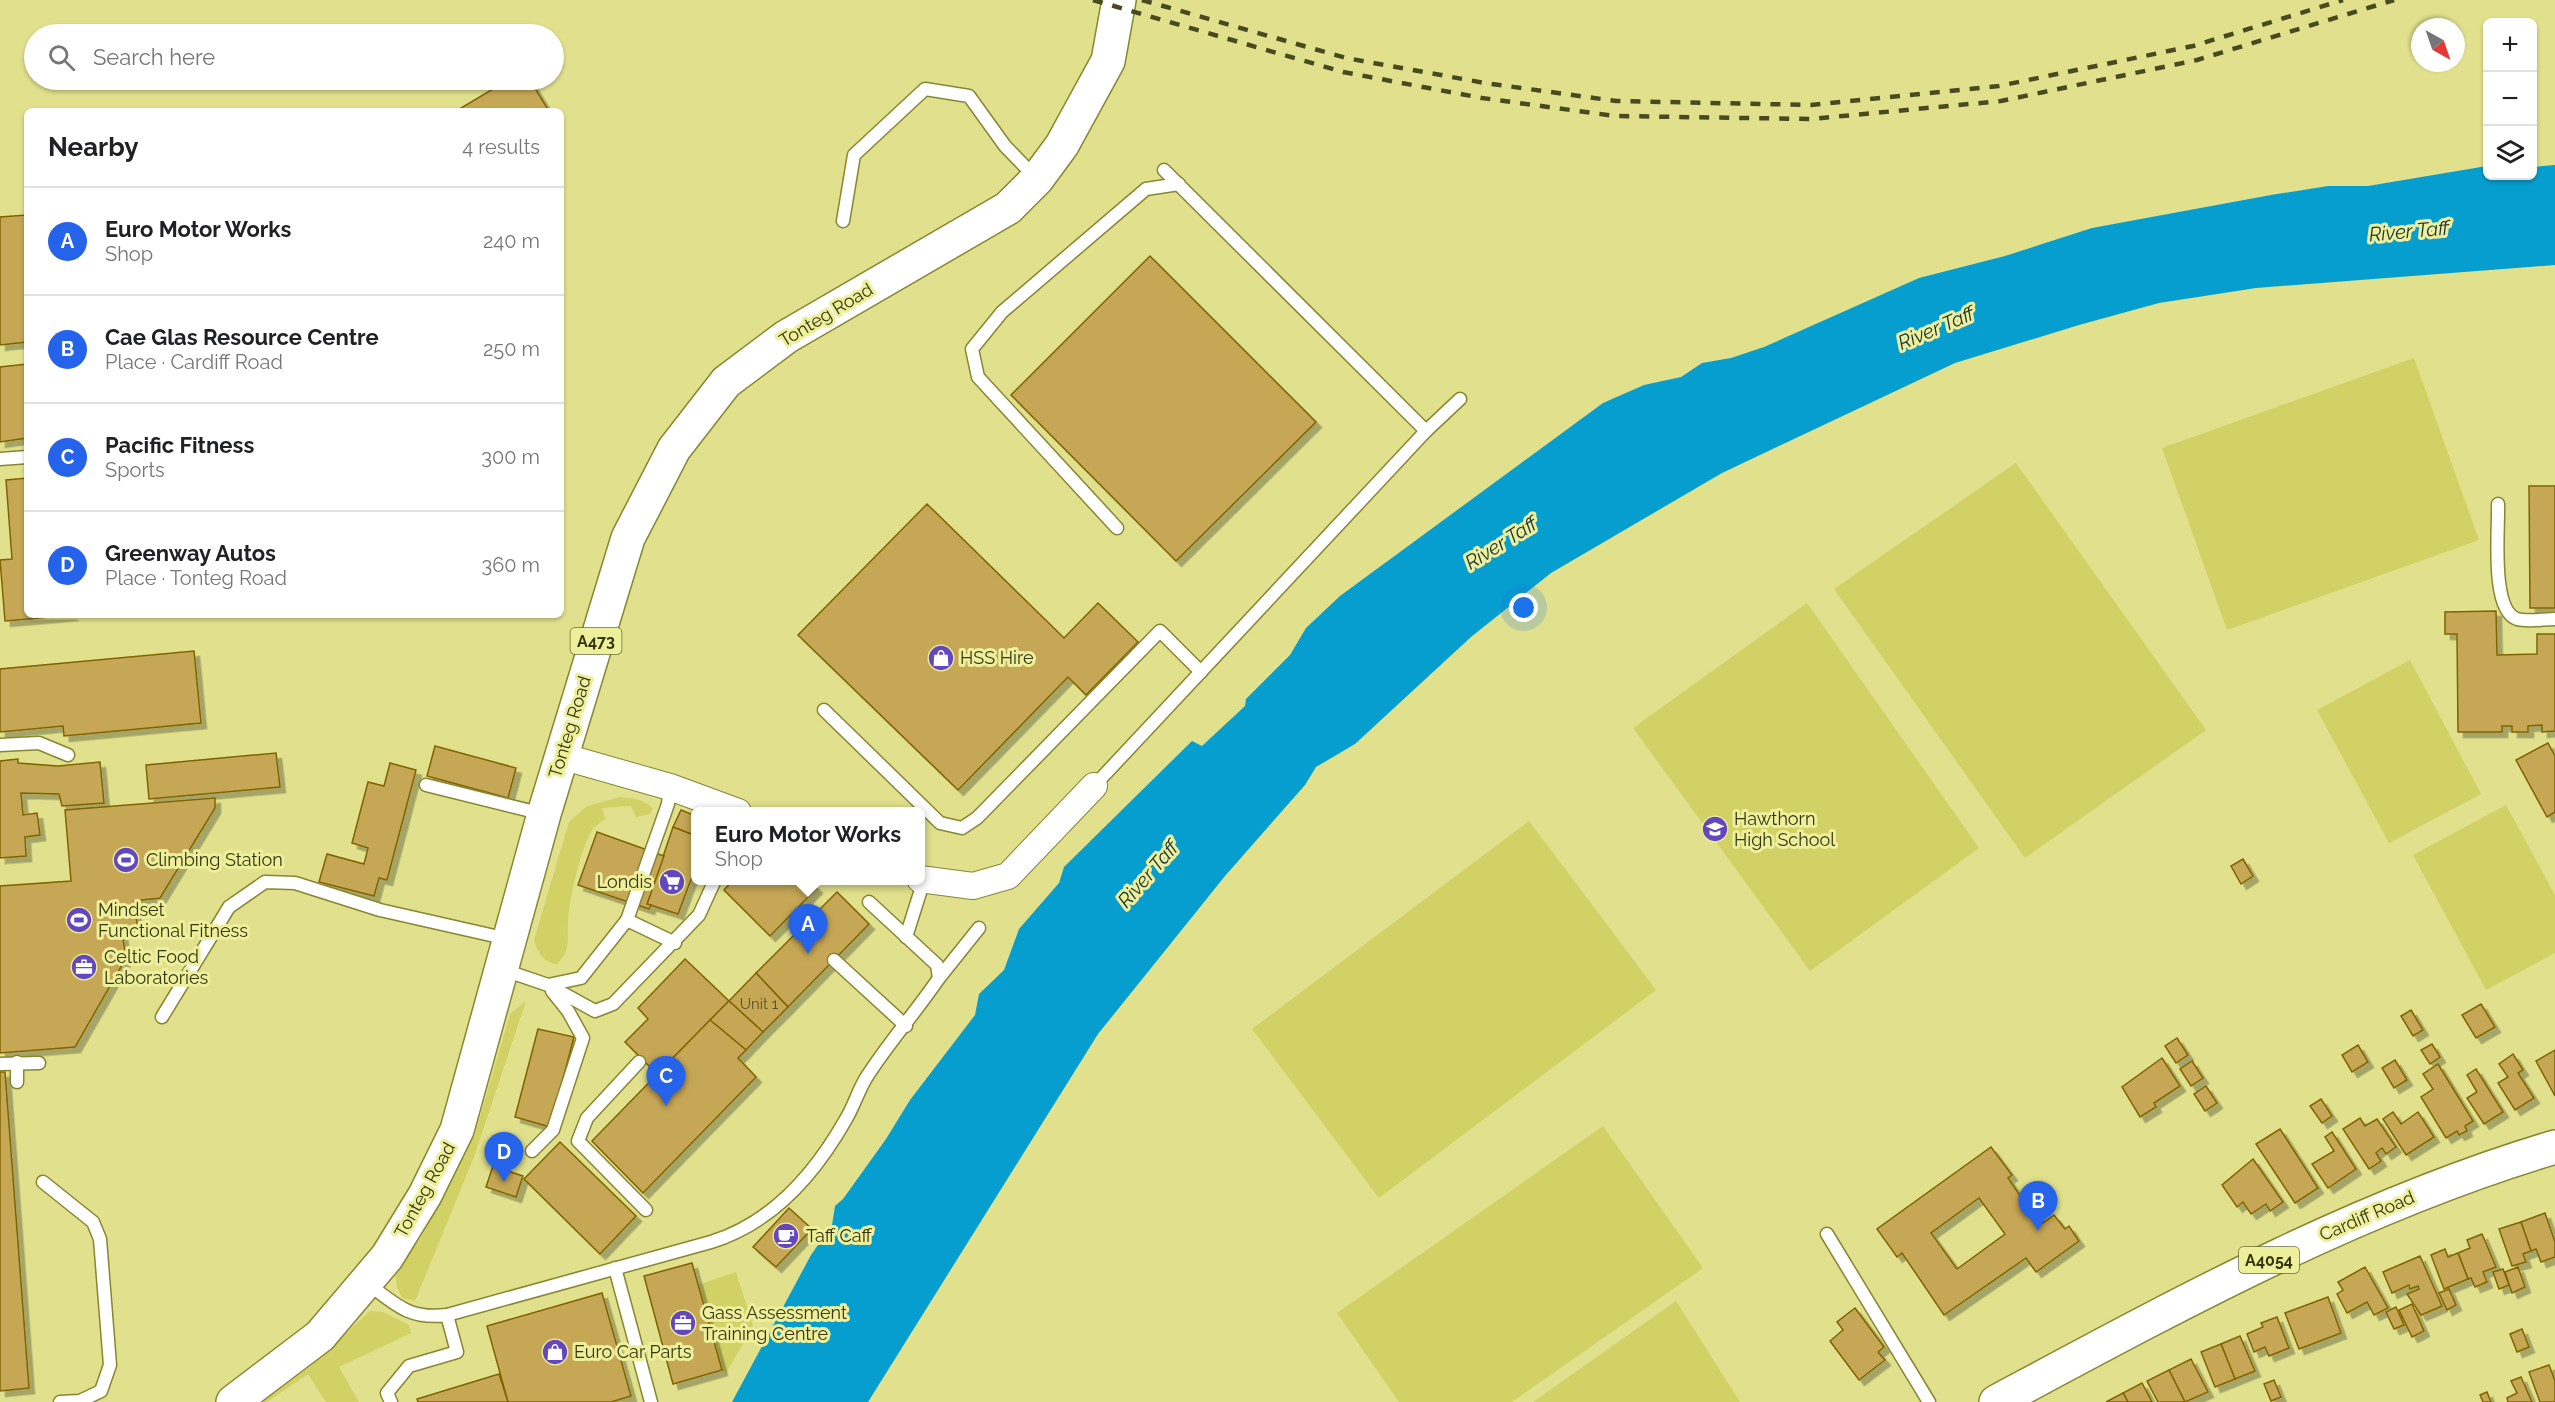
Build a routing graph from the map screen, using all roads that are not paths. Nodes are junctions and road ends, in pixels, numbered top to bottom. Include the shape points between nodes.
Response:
1 (1119, 0) edge
2 (1164, 170) dead end
3 (1037, 179) junction
4 (1179, 184) junction
5 (843, 220) dead end
6 (1460, 399) dead end
7 (1426, 431) junction
8 (24, 457) edge
9 (0, 459) edge
10 (2498, 504) dead end
11 (1117, 528) dead end
12 (2555, 619) edge
13 (1202, 672) junction
14 (824, 710) dead end
15 (0, 745) edge
16 (68, 755) dead end
17 (561, 756) junction
18 (426, 785) dead end
19 (1094, 786) joint
20 (670, 787) junction
21 (724, 807) edge
22 (924, 807) edge
23 (925, 808) edge
24 (544, 814) junction
25 (925, 879) edge
26 (713, 885) edge
27 (920, 885) edge
28 (869, 902) dead end
29 (627, 920) junction
30 (979, 928) dead end
31 (906, 937) junction
32 (675, 943) junction
33 (504, 954) junction
34 (834, 960) dead end
35 (939, 978) junction
36 (548, 985) junction
37 (162, 1017) dead end
38 (906, 1026) junction
39 (16, 1062) junction
40 (639, 1062) dead end
41 (39, 1063) dead end
42 (0, 1064) edge
43 (17, 1082) dead end
44 (2555, 1148) edge
45 (532, 1151) dead end
46 (43, 1182) dead end
47 (646, 1210) dead end
48 (1827, 1234) dead end
49 (615, 1268) junction
50 (366, 1282) junction
51 (447, 1315) junction
52 (60, 1402) edge
53 (233, 1402) edge
54 (391, 1402) edge
55 (651, 1402) edge
56 (1929, 1402) edge
57 (1996, 1402) edge

1 - 3 main road, Tonteg Road / A473 via 1108,61 1062,145
2 - 4 lane
3 - 5 lane via 1005,146 969,96 925,89 854,155
3 - 17 main road, Tonteg Road / A473 via 1008,208 786,337 726,382 674,449 628,538
4 - 7 lane
4 - 11 lane via 1146,189 1002,312 972,349 978,377
6 - 7 lane
7 - 13 lane
8 - 9 lane
10 - 12 lane via 2499,595 2506,610 2517,618
13 - 19 lane
13 - 23 lane via 1160,631 977,818 962,828 940,823
14 - 22 lane
15 - 16 lane via 39,743
17 - 20 street
17 - 24 main road, Tonteg Road / A473
18 - 24 lane
19 - 25 street via 1008,876 974,886
20 - 21 street
20 - 29 lane via 668,804
24 - 33 main road, Tonteg Road / A473
26 - 32 lane via 699,915
27 - 31 lane
28 - 31 lane
29 - 32 lane
29 - 36 lane via 581,978
30 - 35 lane
31 - 35 lane via 937,965
32 - 36 lane via 613,1004 595,1011
33 - 36 lane
33 - 37 lane via 295,883 265,882 229,907
33 - 50 main road, Tonteg Road / A473 via 457,1130 425,1195 387,1257
34 - 38 lane
35 - 38 lane
36 - 45 lane via 583,1038 553,1130
38 - 49 lane via 864,1081 831,1144 787,1198 734,1235
39 - 41 lane
39 - 42 lane
39 - 43 lane
40 - 47 lane via 587,1118 578,1141
44 - 57 main road, Cardiff Road / A4054 via 2489,1167 2395,1202 2289,1250
46 - 52 lane via 93,1222 100,1239 108,1330 110,1365 101,1391 80,1401
48 - 56 lane
49 - 51 lane
49 - 55 lane
50 - 51 lane via 405,1311 428,1318
50 - 53 main road, Tonteg Road / A473 via 320,1336
51 - 54 lane via 457,1352 409,1366 387,1393

